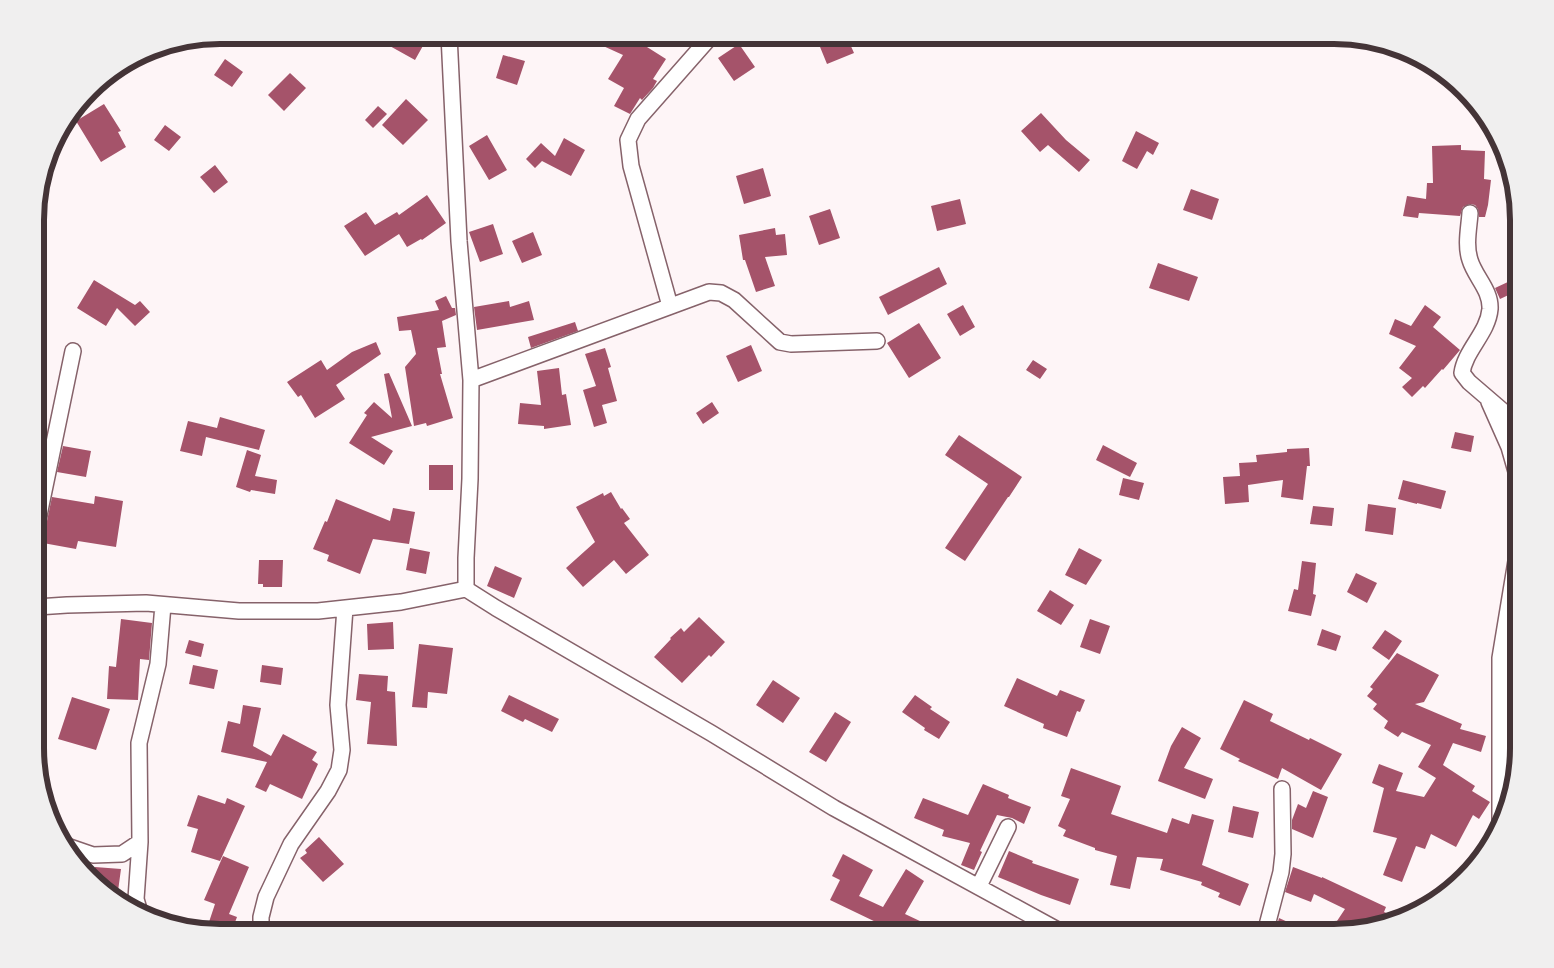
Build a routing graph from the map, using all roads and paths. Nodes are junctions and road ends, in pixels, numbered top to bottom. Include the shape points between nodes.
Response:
1 (449, 44) edge
2 (704, 44) edge
3 (1470, 213) dead end
4 (670, 306) junction
5 (877, 342) dead end
6 (73, 351) dead end
7 (471, 380) junction
8 (1487, 397) junction
9 (1510, 417) edge
10 (1510, 450) edge
11 (44, 492) edge
12 (466, 589) junction
13 (1510, 597) edge
14 (163, 604) junction
15 (44, 607) edge
16 (346, 608) junction
17 (1282, 789) dead end
18 (1500, 808) edge
19 (1008, 827) dead end
20 (140, 842) junction
21 (76, 849) edge
22 (979, 886) junction
23 (137, 904) edge
24 (261, 924) edge
25 (1047, 924) edge
26 (1267, 924) edge

1 - 7 street via 459,241
2 - 4 street via 638,119 628,140 631,166
3 - 8 street via 1467,247 1470,261 1488,295 1490,309 1488,320 1462,373
4 - 5 street via 709,292 721,293 734,300 780,342
4 - 7 street
6 - 11 street
7 - 12 street
8 - 9 street
8 - 10 street
12 - 16 street via 400,602
12 - 22 street via 834,808
13 - 18 street via 1500,658
14 - 15 street
14 - 16 street via 239,611
14 - 20 street via 158,664 139,743
16 - 24 street via 338,704 342,750 339,770 291,844 266,897
17 - 26 street via 1283,854
19 - 22 street
20 - 21 street via 122,854 93,856
20 - 23 street
22 - 25 street

